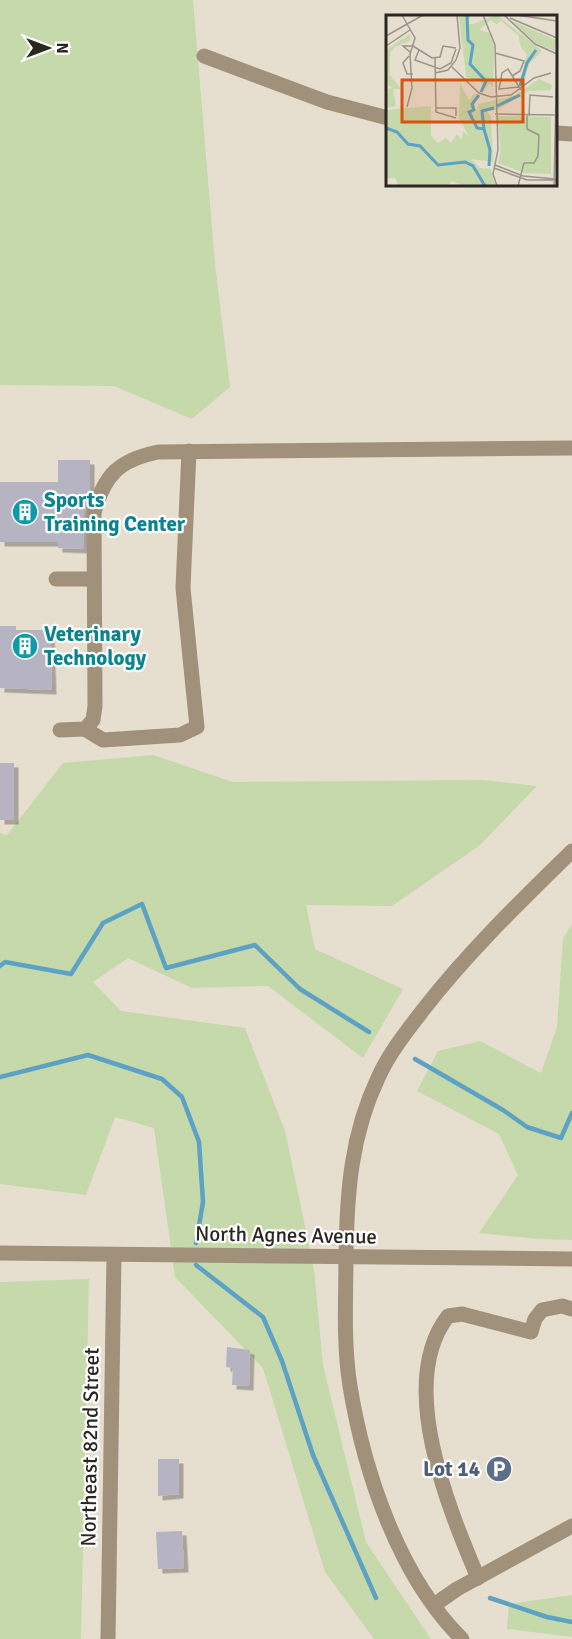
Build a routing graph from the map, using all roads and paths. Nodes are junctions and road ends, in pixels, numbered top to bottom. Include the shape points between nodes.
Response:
1 (204, 56) dead end
2 (386, 118) edge
3 (557, 133) edge
4 (572, 134) edge
5 (572, 448) edge
6 (189, 451) junction
7 (56, 579) dead end
8 (94, 579) junction
9 (85, 729) junction
10 (60, 730) dead end
11 (572, 851) edge
12 (0, 1253) edge
13 (114, 1255) junction
14 (346, 1257) junction
15 (572, 1258) edge
16 (572, 1309) edge
17 (572, 1526) edge
18 (478, 1578) junction
19 (434, 1605) junction
20 (108, 1639) edge
21 (462, 1639) edge

1 - 2 street via 327,102
3 - 4 street
5 - 6 street
6 - 8 street via 140,455 110,476 94,513
6 - 9 street via 183,588 197,727 180,735 103,740
7 - 8 street
8 - 9 street via 95,706 93,720
9 - 10 street
11 - 14 street via 450,975 404,1034 379,1076 363,1113 352,1156 346,1201
12 - 13 street, North Agnes Avenue
13 - 14 street, North Agnes Avenue
13 - 20 street, Northeast 82nd Street
14 - 15 street, North Agnes Avenue
14 - 19 street via 344,1300 350,1385 368,1469 404,1557
16 - 18 street via 562,1306 542,1310 531,1332 462,1314 448,1316 433,1340 428,1432 453,1519
17 - 18 street
18 - 19 street
19 - 21 street via 443,1621

